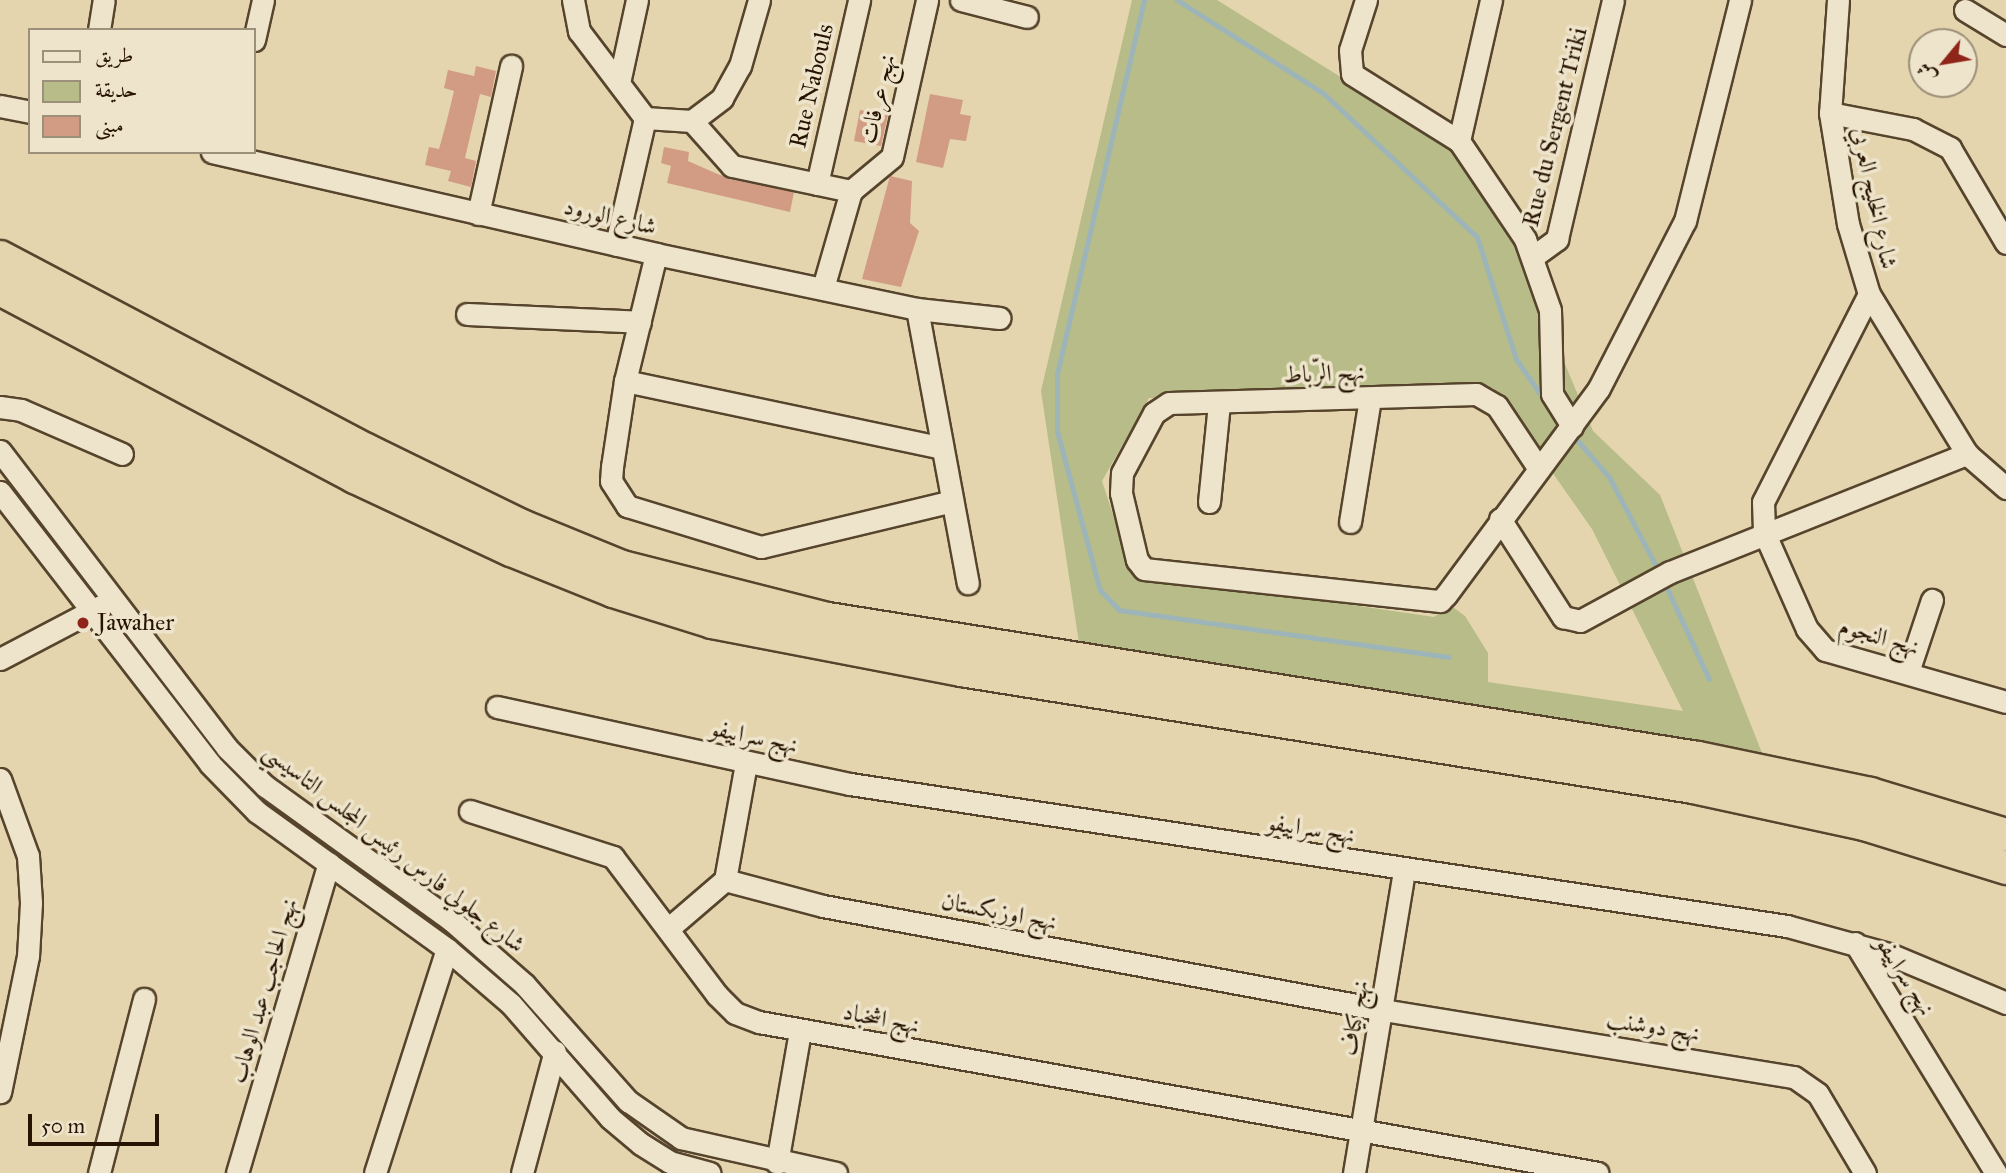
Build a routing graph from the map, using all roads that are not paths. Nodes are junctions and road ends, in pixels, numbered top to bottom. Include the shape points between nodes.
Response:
1 (104, 0) edge
2 (263, 0) edge
3 (573, 0) edge
4 (637, 0) edge
5 (759, 0) edge
6 (859, 0) edge
7 (927, 0) edge
8 (1366, 0) edge
9 (1491, 0) edge
10 (1613, 0) edge
11 (1740, 0) edge
12 (1838, 0) edge
13 (971, 2) edge
14 (1965, 10) dead end
15 (1027, 16) dead end
16 (99, 28) edge
17 (256, 31) edge
18 (2006, 36) edge
19 (511, 66) dead end
20 (619, 83) junction
21 (0, 106) edge
22 (28, 112) edge
23 (1830, 113) junction
24 (645, 118) junction
25 (692, 121) junction
26 (1459, 141) junction
27 (223, 154) edge
28 (817, 184) junction
29 (851, 191) junction
30 (478, 214) junction
31 (2006, 243) edge
32 (616, 245) junction
33 (656, 254) junction
34 (1534, 256) junction
35 (0, 257) edge
36 (823, 288) junction
37 (0, 289) edge
38 (1868, 294) junction
39 (917, 309) junction
40 (467, 314) dead end
41 (1000, 318) dead end
42 (640, 323) junction
43 (625, 381) junction
44 (1370, 398) junction
45 (1220, 403) junction
46 (0, 407) edge
47 (1572, 426) junction
48 (939, 447) junction
49 (0, 451) edge
50 (122, 454) dead end
51 (1967, 454) junction
52 (1539, 469) junction
53 (2006, 488) edge
54 (0, 492) edge
55 (952, 501) junction
56 (1209, 502) dead end
57 (1500, 519) junction
58 (1350, 522) dead end
59 (1764, 532) junction
60 (968, 583) dead end
61 (112, 600) junction
62 (1932, 600) dead end
63 (91, 612) junction
64 (0, 659) edge
65 (1908, 672) junction
66 (2006, 702) edge
67 (497, 707) dead end
68 (746, 762) junction
69 (0, 779) edge
70 (470, 811) dead end
71 (2006, 835) edge
72 (329, 863) junction
73 (2006, 868) edge
74 (1404, 870) junction
75 (725, 880) junction
76 (669, 928) junction
77 (1855, 943) junction
78 (447, 949) junction
79 (145, 999) dead end
80 (2006, 1003) edge
81 (1383, 1010) junction
82 (800, 1031) junction
83 (555, 1051) junction
84 (0, 1092) edge
85 (1363, 1131) junction
86 (681, 1138) junction
87 (777, 1163) junction
88 (667, 1168) edge
89 (99, 1173) edge
90 (237, 1173) edge
91 (375, 1173) edge
92 (522, 1173) edge
93 (710, 1173) edge
94 (836, 1173) edge
95 (1354, 1173) edge
96 (1598, 1173) edge
97 (1865, 1173) edge
98 (1996, 1173) edge

1 - 16 street
2 - 17 street
3 - 20 street via 579,31
4 - 20 street
5 - 25 street via 733,83
6 - 28 street, Rue Nabouls
7 - 29 street, نهج عرفات via 892,157
8 - 26 street via 1349,64 1352,75
9 - 26 street
10 - 34 street, Rue du Sergent Triki via 1557,239
11 - 47 street via 1685,221 1609,372
12 - 23 street, شارع الخليج العربي
13 - 15 street
14 - 18 street
19 - 30 street
20 - 24 street
21 - 22 street
23 - 31 street via 1913,129 1950,148
23 - 38 street, شارع الخليج العربي via 1847,224
24 - 25 street
24 - 32 street
25 - 28 street via 732,166
26 - 34 street
27 - 30 street, شارع الورود
28 - 29 street
29 - 36 street
30 - 32 street, شارع الورود
32 - 33 street, شارع الورود
33 - 36 street, شارع الورود
33 - 42 street
34 - 47 street via 1550,310 1552,394
35 - 71 highway via 366,450 522,526 622,567 828,619 1698,758 1870,794
36 - 39 street, شارع الورود
37 - 73 highway via 403,500 613,591 712,622 961,670 1693,787 1864,824
38 - 51 street, شارع الخليج العربي
38 - 59 street via 1763,502
39 - 41 street, شارع الورود
39 - 48 street
40 - 42 street
42 - 43 street
43 - 48 street
43 - 55 street via 611,481 627,506 761,547
44 - 45 street, نهج الرّباط
44 - 52 street, نهج الرّباط via 1490,398
44 - 58 street
45 - 56 street
45 - 57 street, نهج الرّباط via 1161,406 1120,483 1137,560 1144,569 1432,604 1446,595
46 - 50 street via 21,410
47 - 52 street
48 - 55 street
49 - 61 street, شارع جلولي فارس رئيس المجلس التاسيسي
51 - 53 street, شارع الخليج العربي
51 - 59 street
52 - 57 street
54 - 63 street, شارع جلولي فارس رئيس المجلس التاسيسي
55 - 60 street
57 - 59 street via 1563,617 1573,621
59 - 65 street, نهج النجوم via 1814,641 1840,656
61 - 63 street
61 - 86 street, شارع جلولي فارس رئيس المجلس التاسيسي via 228,748 265,786 451,920 554,1014 628,1101
62 - 65 street
63 - 64 street
63 - 72 street, شارع جلولي فارس رئيس المجلس التاسيسي via 210,764 257,813
65 - 66 street, نهج النجوم
67 - 68 street, نهج سراييفو
68 - 74 street, نهج سراييفو via 850,784
68 - 75 street
69 - 84 street via 28,856 31,903 28,956
70 - 76 street, نهج اشخباد via 613,857
72 - 78 street, شارع جلولي فارس رئيس المجلس التاسيسي
72 - 90 street, نهج الحاجب عبد الوهاب
74 - 77 street, نهج سراييفو via 1742,918
74 - 81 street, نهج كياف
75 - 76 street
75 - 81 street, نهج اوزبكستان via 822,906
76 - 82 street, نهج اشخباد via 716,995 735,1013
77 - 80 street
77 - 98 street, نهج سراييفو
78 - 83 street, شارع جلولي فارس رئيس المجلس التاسيسي
78 - 91 street
79 - 89 street
81 - 85 street, نهج كياف
81 - 97 street, نهج دوشنب via 1794,1077 1818,1094
82 - 85 street, نهج اشخباد
82 - 87 street
83 - 88 street, شارع جلولي فارس رئيس المجلس التاسيسي via 610,1118
83 - 92 street
85 - 95 street, نهج كياف
85 - 96 street
86 - 87 street, شارع جلولي فارس رئيس المجلس التاسيسي
86 - 88 street
87 - 94 street, شارع جلولي فارس رئيس المجلس التاسيسي
88 - 93 street, شارع جلولي فارس رئيس المجلس التاسيسي

